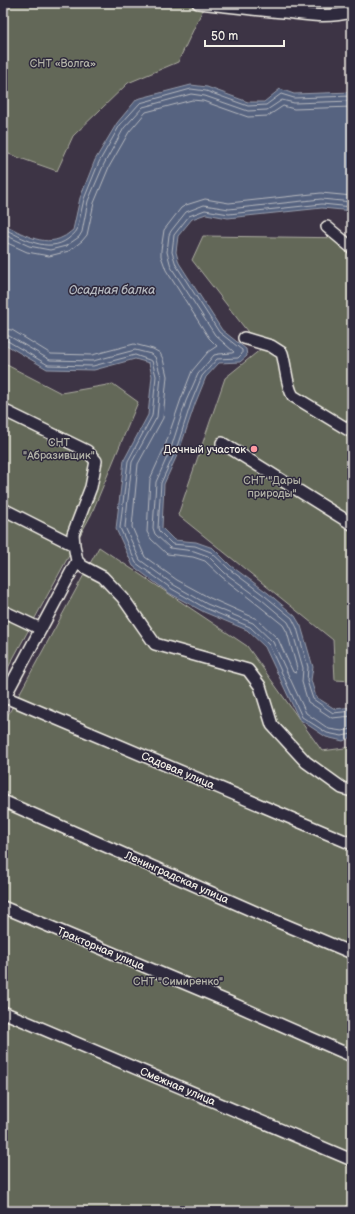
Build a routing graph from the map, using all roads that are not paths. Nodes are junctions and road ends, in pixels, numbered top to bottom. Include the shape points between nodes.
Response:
1 (198, 3) edge
2 (352, 12) edge
3 (327, 227) dead end
4 (352, 248) edge
5 (244, 338) dead end
6 (3, 410) edge
7 (352, 432) edge
8 (222, 443) dead end
9 (3, 509) edge
10 (352, 524) edge
11 (74, 545) junction
12 (77, 561) junction
13 (3, 611) edge
14 (41, 629) junction
15 (4, 699) edge
16 (352, 790) edge
17 (3, 801) edge
18 (352, 844) edge
19 (3, 906) edge
20 (352, 953) edge
21 (3, 1012) edge
22 (352, 1056) edge
23 (352, 1160) edge

1 - 2 street via 320,16
3 - 4 street
5 - 7 street via 282,352 293,396
6 - 11 street via 87,451 96,461 91,487 73,534
8 - 10 street
9 - 11 street
11 - 12 street
12 - 14 street
12 - 16 street via 103,577 123,598 154,644 248,670 260,686 272,725 306,762 342,788
13 - 14 street
14 - 15 street
15 - 18 street, Садовая улица
17 - 20 street, Ленинградская улица
19 - 22 street, Тракторная улица
21 - 23 street, Смежная улица

